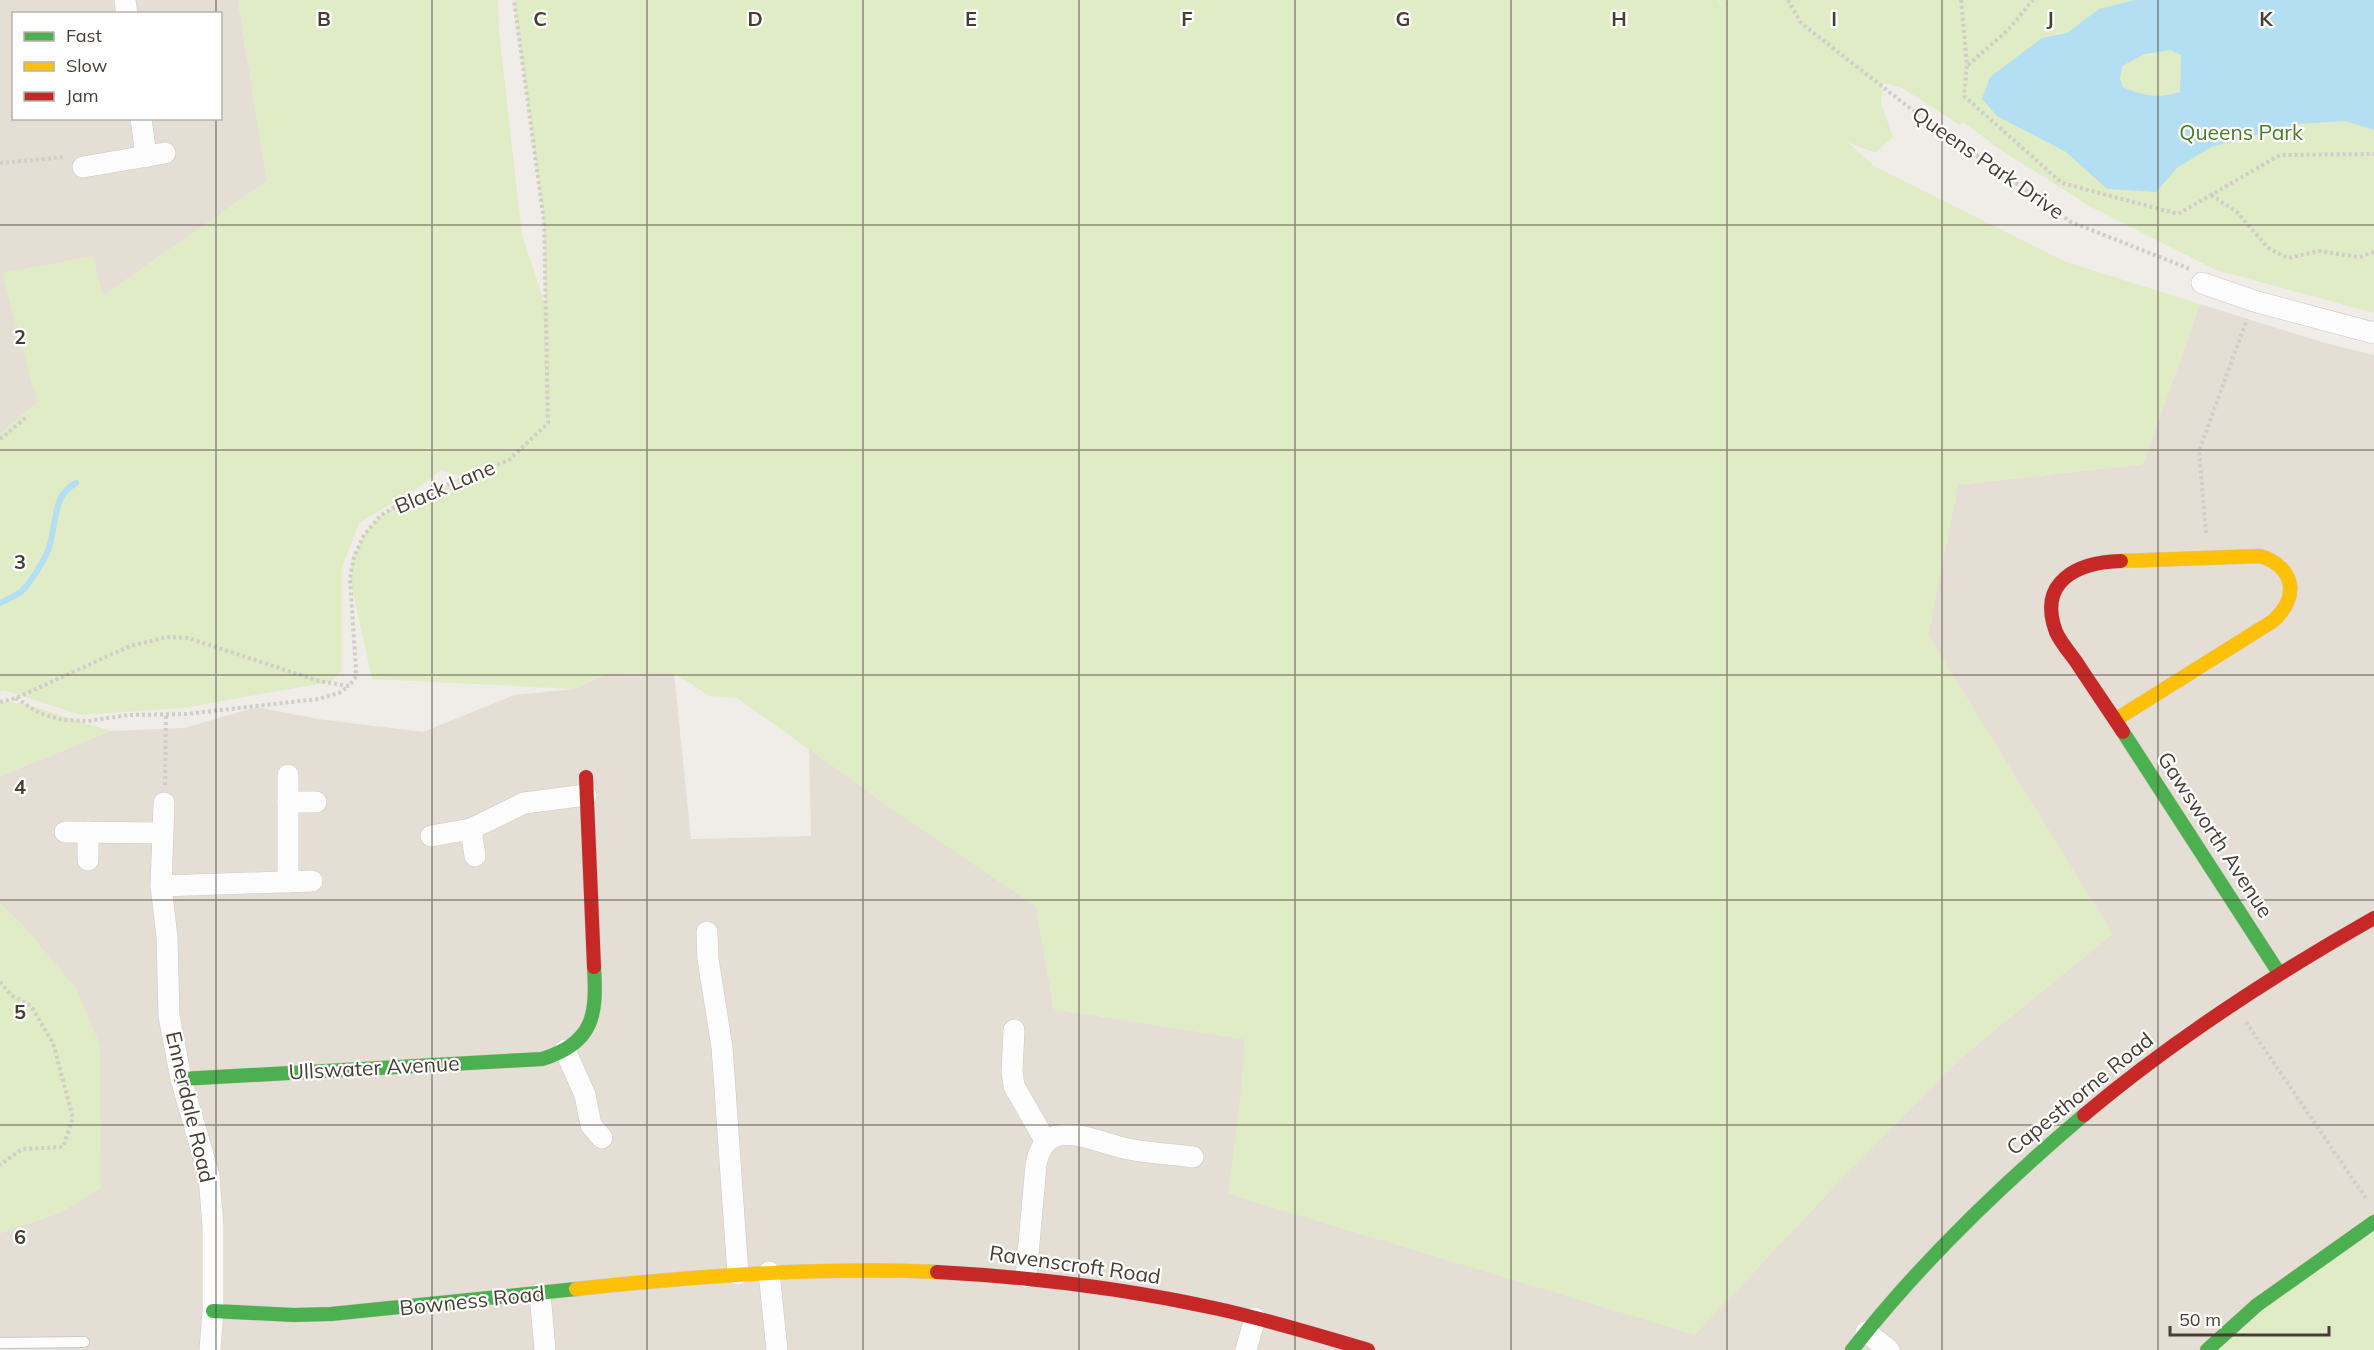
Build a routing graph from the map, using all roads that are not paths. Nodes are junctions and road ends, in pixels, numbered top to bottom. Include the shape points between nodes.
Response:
1 (142, 120) edge
2 (83, 167) road end
3 (2208, 285) road end
4 (2374, 333) edge
5 (2115, 720) junction
6 (288, 775) dead end
7 (586, 786) joint
8 (288, 802) junction
9 (316, 802) dead end
10 (164, 804) road end
11 (471, 828) junction
12 (65, 832) dead end
13 (88, 832) junction
14 (162, 833) junction
15 (430, 836) dead end
16 (475, 856) dead end
17 (88, 860) dead end
18 (312, 881) dead end
19 (288, 882) junction
20 (161, 886) junction
21 (2374, 918) edge
22 (707, 932) dead end
23 (2279, 973) junction
24 (1014, 1030) dead end
25 (566, 1050) junction
26 (181, 1079) junction
27 (602, 1137) dead end
28 (1046, 1142) junction
29 (1193, 1156) dead end
30 (2374, 1222) edge
31 (769, 1272) junction
32 (738, 1274) junction
33 (1026, 1277) junction
34 (540, 1294) junction
35 (213, 1311) junction
36 (1255, 1318) junction
37 (1866, 1332) junction
38 (0, 1342) edge
39 (84, 1342) dead end
40 (210, 1350) edge
41 (546, 1350) edge
42 (777, 1350) edge
43 (1246, 1350) edge
44 (1368, 1350) edge
45 (1852, 1350) edge
46 (1889, 1350) edge
47 (2207, 1350) edge

1 - 2 street via 156,155
3 - 4 street
5 - 5 street, Gawsworth Avenue via 2057,634 2051,608 2057,584 2076,568 2097,563 2260,556 2278,563 2288,578 2286,609
5 - 23 street, Gawsworth Avenue
6 - 8 street
7 - 11 street, Ullswater Avenue via 524,804
7 - 25 street, Ullswater Avenue via 596,1002 586,1030
8 - 9 street
8 - 19 street
10 - 14 street, Ennerdale Road
11 - 15 street, Ullswater Avenue
11 - 16 street
12 - 13 street
13 - 14 street
13 - 17 street
14 - 20 street, Ennerdale Road
18 - 19 street
19 - 20 street
20 - 26 street, Ennerdale Road via 169,1016
21 - 23 street, Capesthorne Road
22 - 32 street via 722,1047
23 - 37 street, Capesthorne Road via 2131,1076 2023,1167 1932,1257
24 - 28 street via 1014,1086
25 - 26 street, Ullswater Avenue via 528,1061
25 - 27 street via 585,1095 591,1125
26 - 35 street, Ennerdale Road via 209,1176
28 - 29 street via 1071,1134 1131,1150
28 - 33 street via 1036,1165
30 - 47 street via 2257,1305
31 - 32 street, Bowness Road
31 - 33 street, Ravenscroft Road via 918,1270
31 - 42 street
32 - 34 street, Bowness Road
33 - 36 street, Ravenscroft Road via 1173,1300
34 - 35 street, Bowness Road via 331,1314
34 - 41 street
35 - 40 street
36 - 43 street
36 - 44 street, Ravenscroft Road
37 - 45 street, Capesthorne Road
37 - 46 street
38 - 39 lane

